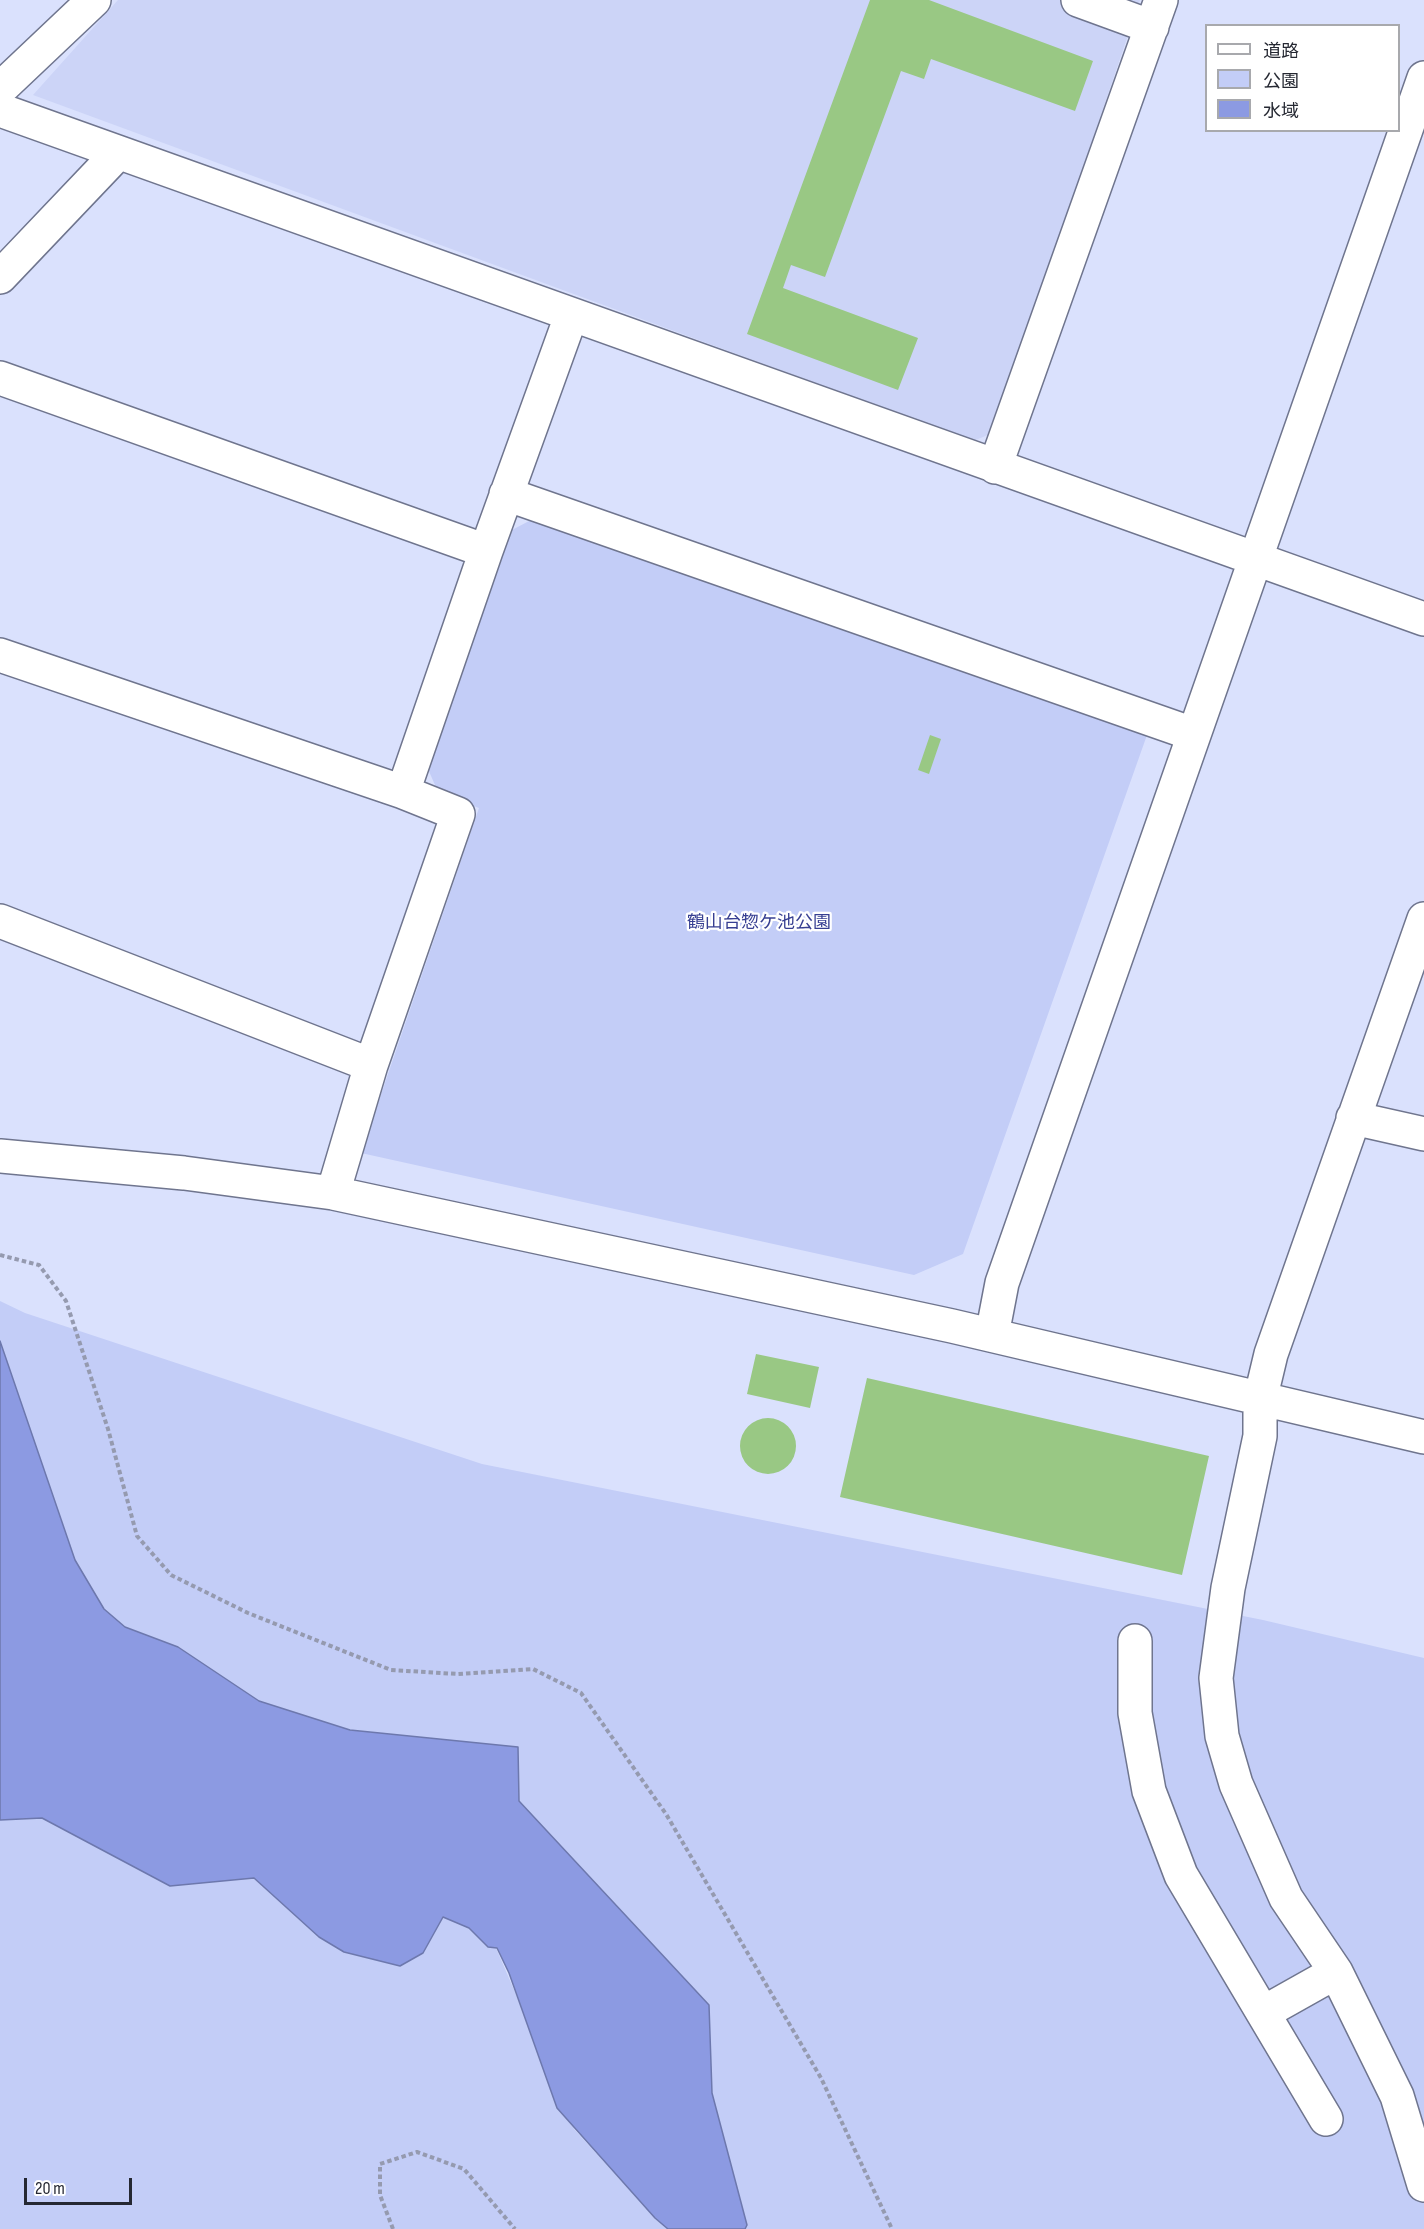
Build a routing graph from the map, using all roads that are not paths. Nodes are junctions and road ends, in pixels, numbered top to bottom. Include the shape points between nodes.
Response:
1 (94, 0) edge
2 (1078, 0) edge
3 (1156, 13) edge
4 (1424, 78) edge
5 (0, 89) edge
6 (0, 110) edge
7 (118, 153) junction
8 (0, 277) edge
9 (572, 316) junction
10 (0, 378) edge
11 (995, 467) junction
12 (506, 494) junction
13 (486, 551) junction
14 (1256, 558) junction
15 (1424, 619) edge
16 (0, 655) edge
17 (1193, 734) junction
18 (403, 792) junction
19 (1424, 919) edge
20 (0, 921) edge
21 (371, 1065) junction
22 (1353, 1118) junction
23 (1424, 1134) edge
24 (3, 1156) edge
25 (333, 1193) junction
26 (992, 1335) junction
27 (1260, 1400) junction
28 (1424, 1437) edge
29 (1135, 1641) dead end
30 (1336, 1972) junction
31 (1263, 2013) junction
32 (1326, 2119) dead end
33 (1424, 2185) edge

1 - 5 street
2 - 3 street
3 - 11 street
4 - 14 street
6 - 7 street
7 - 8 street
7 - 9 street
9 - 11 street
9 - 12 street
10 - 13 street
11 - 14 street
12 - 13 street
12 - 17 street
13 - 18 street
14 - 15 street
14 - 17 street
16 - 18 street
17 - 26 street via 1006,1271
18 - 21 street via 458,813
19 - 22 street
20 - 21 street
21 - 25 street
22 - 23 street
22 - 27 street via 1271,1353
24 - 25 street via 184,1173
25 - 26 street
26 - 27 street
27 - 28 street
27 - 30 street via 1260,1436 1228,1588 1216,1678 1222,1736 1236,1784 1286,1898
29 - 31 street via 1135,1713 1149,1791 1181,1875
30 - 31 street
30 - 33 street via 1397,2096
31 - 32 street

